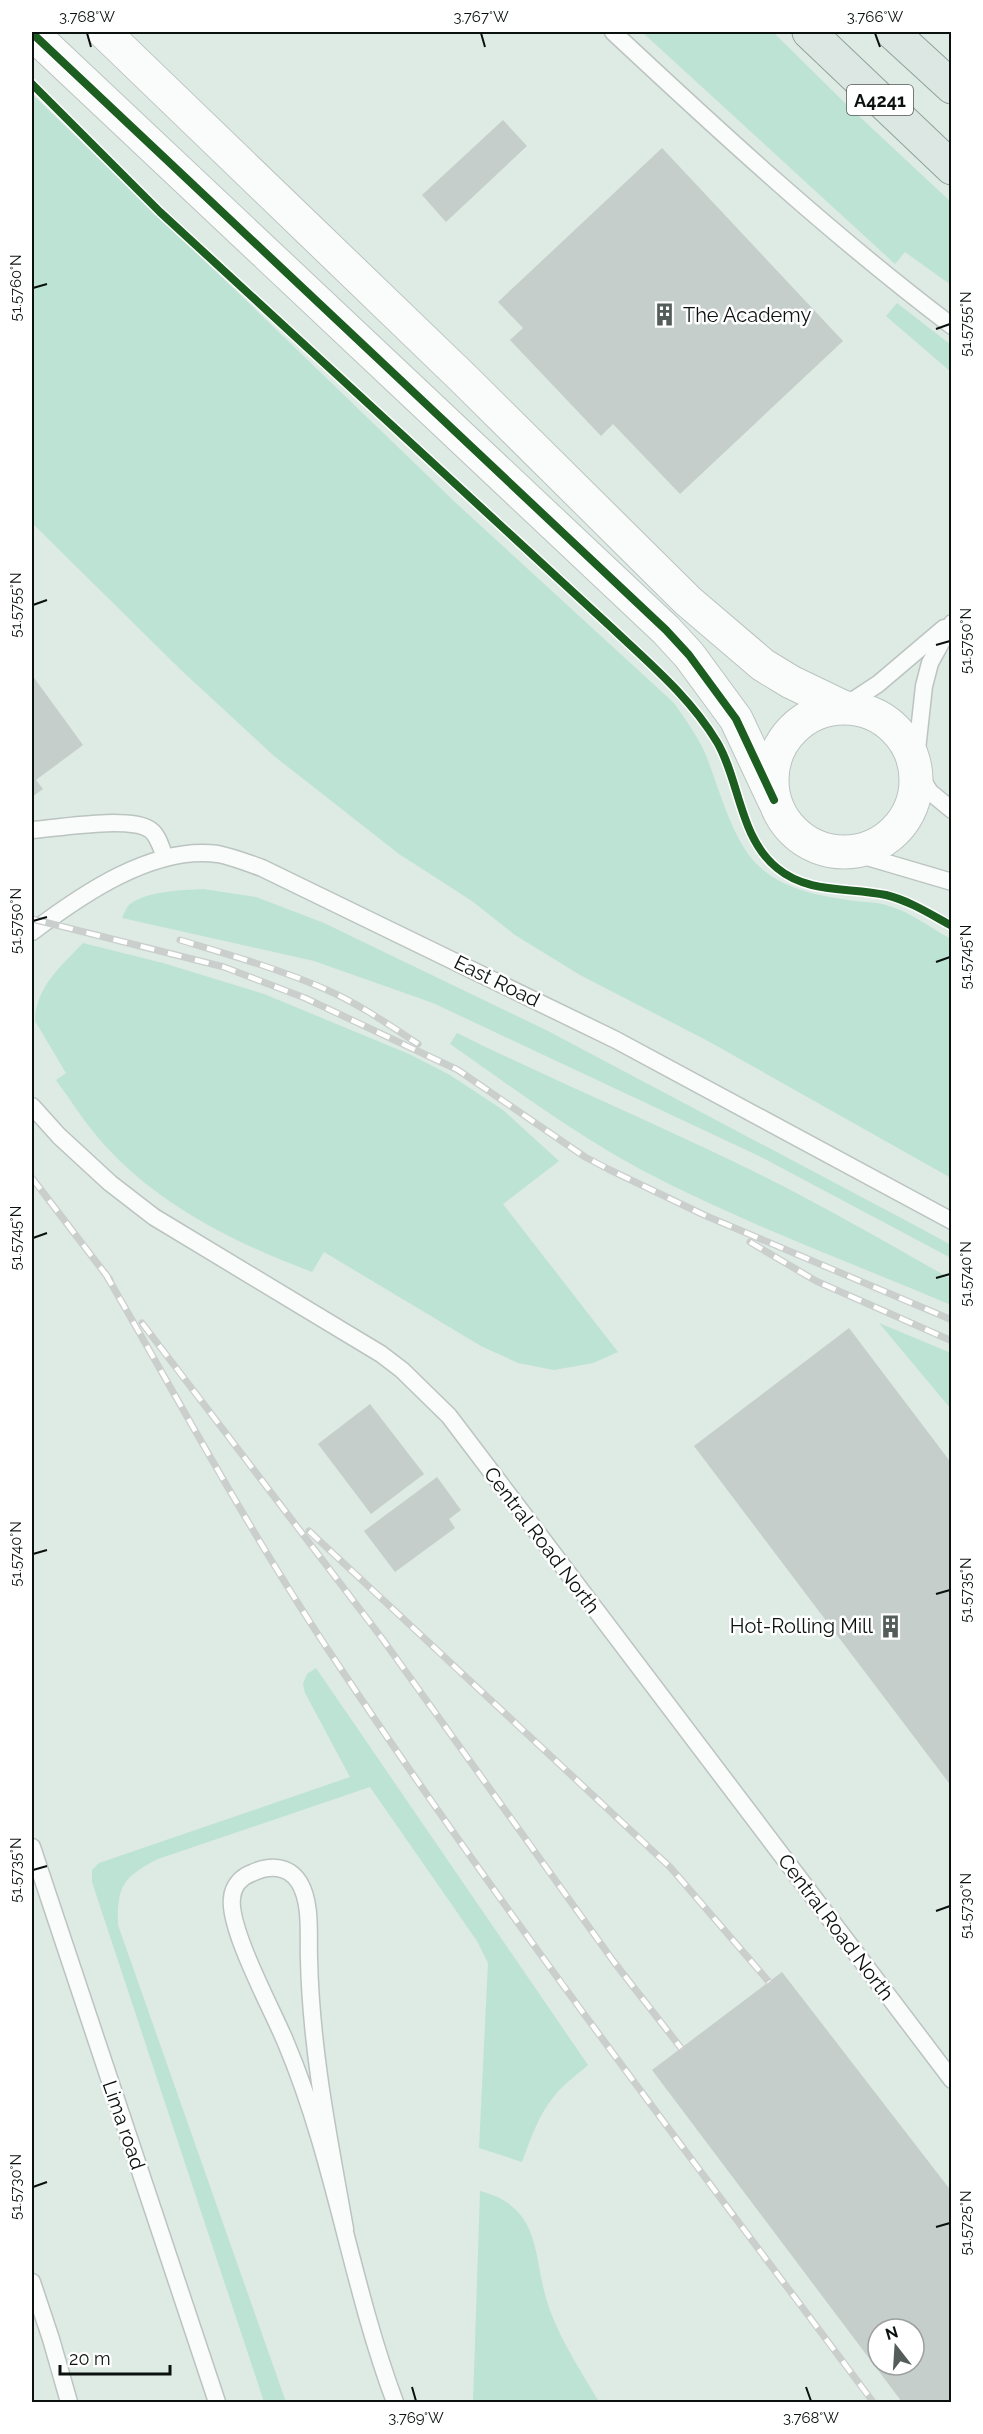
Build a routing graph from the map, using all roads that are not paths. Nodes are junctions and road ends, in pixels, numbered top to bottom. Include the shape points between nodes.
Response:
1 (104, 32) edge
2 (612, 32) edge
3 (809, 32) edge
4 (892, 32) edge
5 (32, 33) edge
6 (951, 87) edge
7 (951, 168) edge
8 (951, 326) edge
9 (951, 622) edge
10 (843, 707) junction
11 (915, 768) junction
12 (774, 800) junction
13 (951, 810) edge
14 (32, 830) edge
15 (850, 852) junction
16 (165, 857) junction
17 (951, 882) edge
18 (32, 932) edge
19 (32, 1106) edge
20 (951, 1221) edge
21 (32, 1847) edge
22 (951, 2080) edge
23 (345, 2229) junction
24 (32, 2282) edge
25 (69, 2403) edge
26 (217, 2403) edge
27 (395, 2403) edge

1 - 10 street via 688,601 762,665
2 - 8 lane via 853,247
3 - 7 main road, A4241
4 - 6 main road, A4241
5 - 12 street via 666,630 736,719
9 - 10 lane via 878,684
9 - 11 lane via 926,678
10 - 11 street via 864,710 898,731
10 - 12 street via 821,711 802,721 786,737 776,756
11 - 13 lane via 930,792
11 - 15 street via 916,785 906,817 882,841
12 - 15 street via 795,833 831,851
14 - 16 lane via 128,822 148,828
15 - 17 lane
16 - 18 lane, East Road via 90,891
16 - 20 lane, East Road via 218,854 262,868 616,1040
19 - 22 lane, Central Road North via 110,1183 154,1217 381,1354 449,1416
21 - 26 lane, Lima road
23 - 23 lane via 306,2095 232,1914 235,1886 244,1876 269,1867 291,1874 299,1883 307,1909 313,2037
23 - 27 lane
24 - 25 lane

